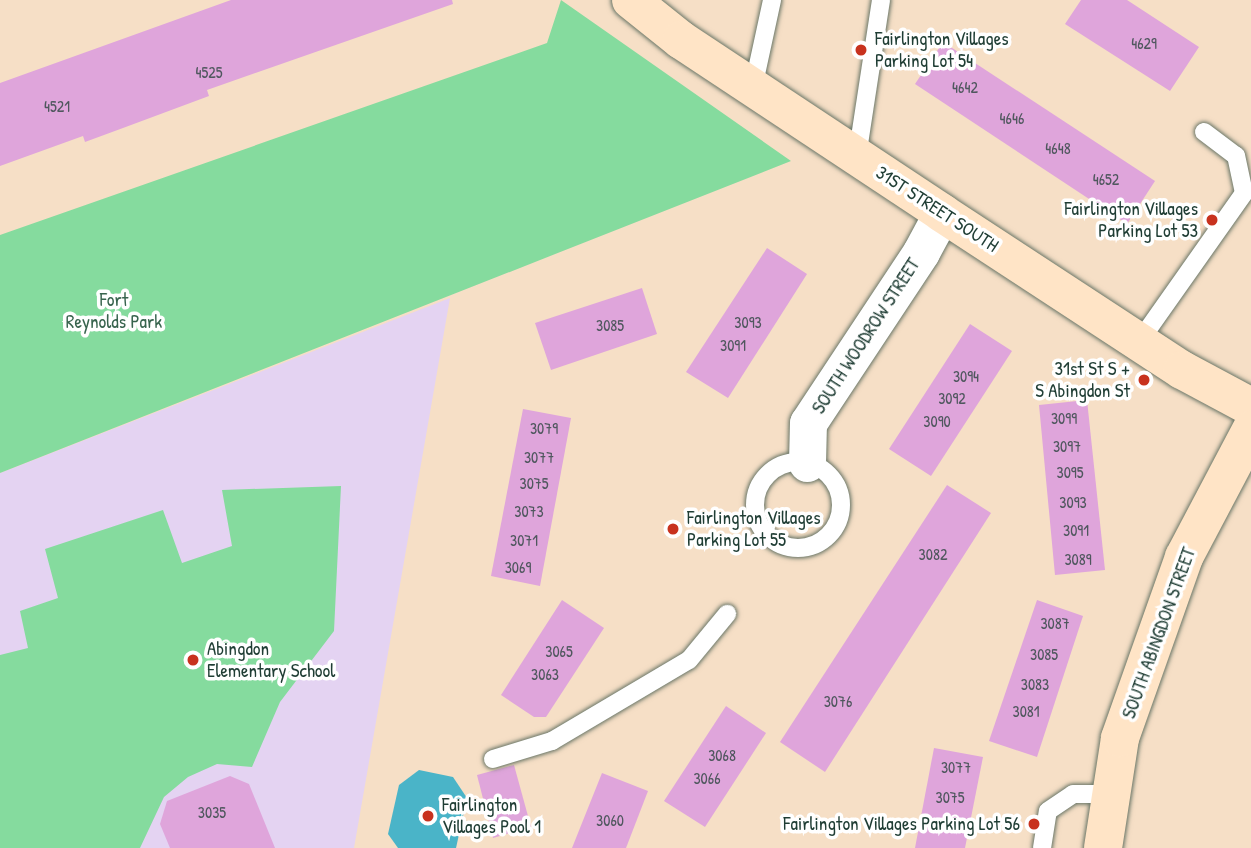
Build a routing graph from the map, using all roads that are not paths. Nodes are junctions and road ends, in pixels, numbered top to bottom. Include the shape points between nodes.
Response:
1 (631, 0) edge
2 (772, 0) edge
3 (881, 0) edge
4 (753, 88) junction
5 (1204, 132) dead end
6 (857, 157) junction
7 (942, 213) junction
8 (1139, 342) junction
9 (1251, 407) edge
10 (1251, 430) edge
11 (807, 463) junction
12 (727, 614) dead end
13 (493, 759) dead end
14 (1111, 794) junction
15 (1042, 848) edge
16 (1103, 848) edge

1 - 4 street, 31ST STREET SOUTH
2 - 4 lane
3 - 6 lane
4 - 6 street, 31ST STREET SOUTH
5 - 8 lane via 1236,156 1244,193
6 - 7 street, 31ST STREET SOUTH
7 - 8 street, 31ST STREET SOUTH
7 - 11 street, SOUTH WOODROW STREET via 808,423
8 - 9 street, 31ST STREET SOUTH
10 - 14 street, SOUTH ABINGDON STREET via 1184,557 1120,738
11 - 11 lane via 774,469 758,488 754,502 762,529 785,546 813,545 825,538 839,516 837,489 820,468
12 - 13 lane via 689,660 552,741
14 - 15 lane via 1073,794 1048,811
14 - 16 street, SOUTH ABINGDON STREET

